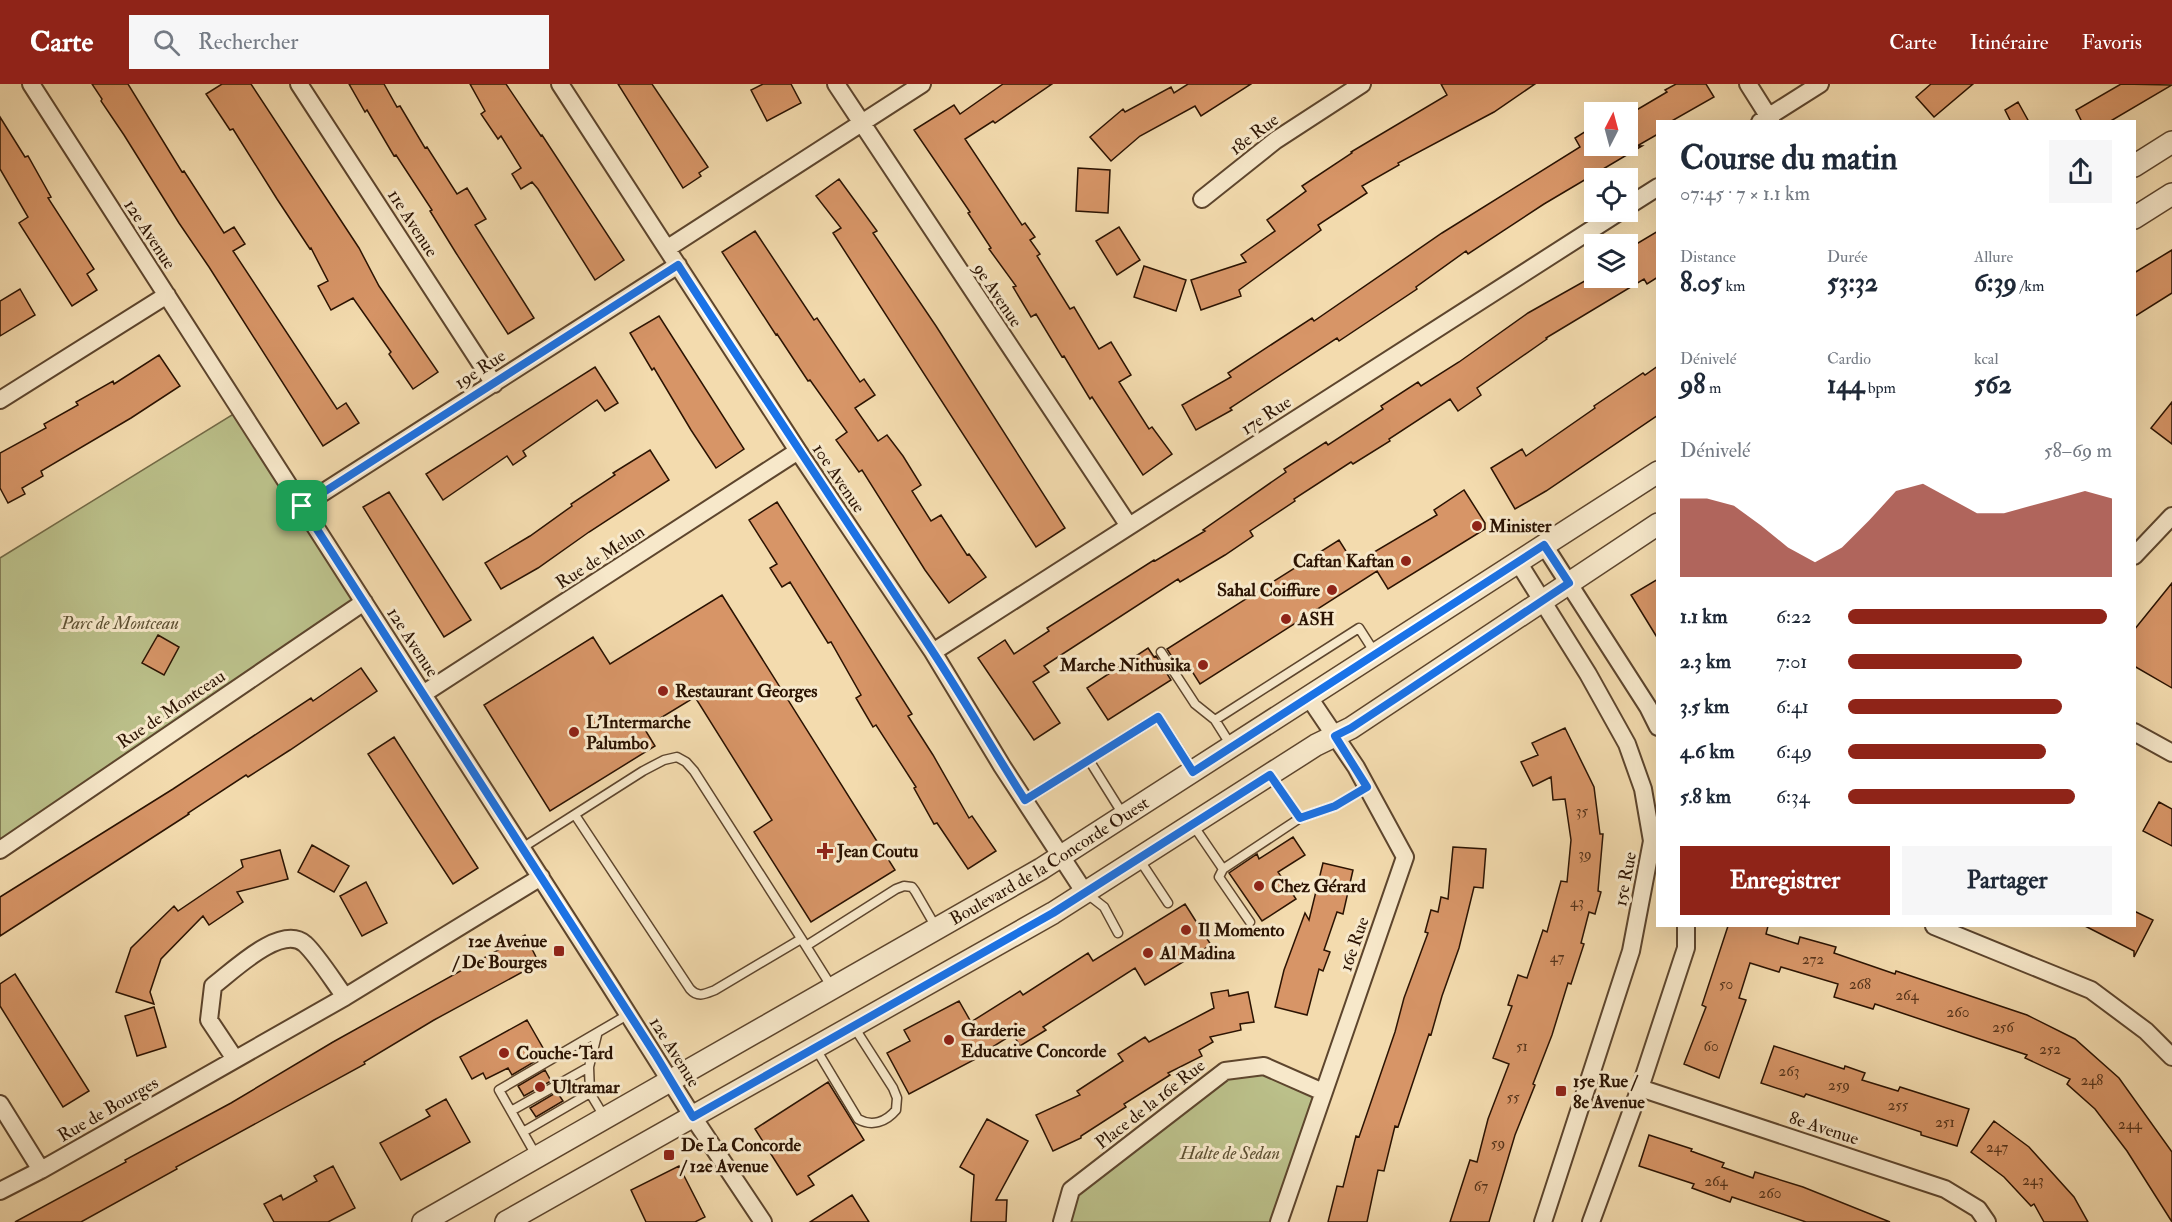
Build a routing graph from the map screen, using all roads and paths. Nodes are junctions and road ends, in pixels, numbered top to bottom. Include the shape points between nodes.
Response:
1 (31, 84) edge
2 (299, 84) edge
3 (560, 84) edge
4 (836, 84) edge
5 (922, 84) edge
6 (1362, 84) edge
7 (1749, 84) edge
8 (1820, 84) edge
9 (1767, 120) edge
10 (861, 123) junction
11 (2172, 142) edge
12 (2136, 165) edge
13 (1656, 188) edge
14 (2172, 194) edge
15 (1202, 199) dead end
16 (1638, 200) edge
17 (2136, 217) edge
18 (1603, 222) edge
19 (668, 248) junction
20 (678, 265) junction
21 (167, 295) junction
22 (494, 384) junction
23 (0, 400) edge
24 (798, 452) junction
25 (1656, 473) edge
26 (302, 506) junction
27 (2172, 516) edge
28 (1656, 525) edge
29 (1129, 526) junction
30 (1544, 545) junction
31 (2136, 554) edge
32 (1518, 562) junction
33 (1569, 583) junction
34 (1542, 601) junction
35 (364, 602) junction
36 (933, 652) junction
37 (1161, 652) dead end
38 (1375, 654) junction
39 (423, 694) junction
40 (1308, 696) junction
41 (1215, 720) junction
42 (1656, 723) edge
43 (2136, 733) edge
44 (1335, 736) junction
45 (1232, 747) junction
46 (2172, 753) edge
47 (1089, 760) junction
48 (1193, 772) junction
49 (1270, 775) junction
50 (1367, 787) junction
51 (1025, 800) junction
52 (575, 814) junction
53 (1125, 816) junction
54 (1300, 818) junction
55 (1193, 824) junction
56 (1655, 841) edge
57 (522, 848) junction
58 (0, 850) edge
59 (1061, 856) junction
60 (1139, 859) junction
61 (1223, 869) junction
62 (541, 877) junction
63 (1085, 893) junction
64 (1168, 903) dead end
65 (1250, 922) dead end
66 (1686, 927) edge
67 (1943, 927) edge
68 (937, 929) junction
69 (1118, 933) dead end
70 (804, 943) junction
71 (833, 989) junction
72 (345, 996) junction
73 (629, 1014) junction
74 (854, 1027) junction
75 (597, 1035) junction
76 (816, 1048) junction
77 (2172, 1057) edge
78 (235, 1059) junction
79 (589, 1066) junction
80 (670, 1081) junction
81 (1640, 1088) junction
82 (1323, 1092) junction
83 (590, 1093) junction
84 (0, 1104) edge
85 (511, 1111) junction
86 (693, 1117) junction
87 (605, 1118) junction
88 (523, 1132) junction
89 (537, 1157) junction
90 (41, 1170) junction
91 (0, 1191) edge
92 (423, 1222) edge
93 (506, 1222) edge
94 (763, 1222) edge
95 (1062, 1222) edge
96 (1279, 1222) edge
97 (1543, 1222) edge
98 (1592, 1222) edge
99 (1987, 1222) edge

1 - 21 street, 12e Avenue
2 - 22 street, 11e Avenue
3 - 19 street, 10e Avenue
4 - 10 street, 9e Avenue
5 - 10 street
6 - 15 street, 18e Rue via 1276,140
7 - 9 street
8 - 9 street
10 - 19 street
10 - 29 street, 9e Avenue
11 - 12 street
13 - 16 street
14 - 17 street
18 - 29 street, 17e Rue
19 - 20 street, 10e Avenue
20 - 22 street, 19e Rue
20 - 24 street, 10e Avenue
21 - 23 street
21 - 26 street, 12e Avenue
22 - 26 street, 19e Rue
24 - 36 street, 10e Avenue
24 - 39 street, Rue de Melun
25 - 30 street, Boulevard de la Concorde Ouest
26 - 35 street, 12e Avenue
27 - 31 street
28 - 33 street
29 - 36 street, 17e Rue
30 - 32 street, Boulevard de la Concorde Ouest
30 - 33 street
32 - 34 street, 15e Rue
32 - 38 street, Boulevard de la Concorde Ouest
33 - 34 street
33 - 42 street
34 - 44 street
34 - 56 street, 15e Rue via 1627,744
35 - 39 street, 12e Avenue
35 - 58 street, Rue de Montceau
36 - 51 street, 10e Avenue
37 - 41 lane via 1196,704
38 - 40 street, Boulevard de la Concorde Ouest
38 - 41 lane via 1359,628
39 - 57 street, 12e Avenue
40 - 44 street, 16e Rue
40 - 45 street, Boulevard de la Concorde Ouest
41 - 45 lane
43 - 46 street
44 - 49 street
44 - 50 street, 16e Rue
45 - 48 street, Boulevard de la Concorde Ouest
47 - 48 lane via 1158,717
47 - 51 lane
47 - 53 lane
48 - 53 street, Boulevard de la Concorde Ouest
49 - 54 lane
49 - 55 street
50 - 54 lane via 1335,806
50 - 82 street, 16e Rue via 1405,857
51 - 59 street, 10e Avenue
52 - 57 lane
52 - 70 lane via 696,994 715,990
52 - 70 lane via 653,765 672,757 681,758 694,771
53 - 59 street, Boulevard de la Concorde Ouest
54 - 61 lane
55 - 60 street
55 - 61 lane
56 - 97 street, 15e Rue via 1630,951
57 - 62 street, 12e Avenue
59 - 63 street, 10e Avenue
59 - 68 street, Boulevard de la Concorde Ouest
60 - 63 street
60 - 64 lane
61 - 65 lane via 1219,877
62 - 72 street, Rue de Bourges
62 - 73 street, 12e Avenue
63 - 69 lane via 1104,907
63 - 74 street
66 - 81 street via 1686,948
67 - 77 street via 2091,990 2146,1031
68 - 70 lane via 915,891 904,886
68 - 71 street, Boulevard de la Concorde Ouest
70 - 71 lane
71 - 80 street, Boulevard de la Concorde Ouest
72 - 78 street, Rue de Bourges
72 - 78 street via 304,943 292,939 266,945 213,986 209,1020
73 - 75 lane
73 - 80 street, 12e Avenue
74 - 76 street
74 - 76 lane via 897,1098 896,1110 882,1121 867,1124 858,1119
75 - 79 lane
75 - 85 lane via 499,1090
76 - 86 street
78 - 90 street, Rue de Bourges
79 - 83 lane
79 - 85 lane
80 - 86 street, 12e Avenue
80 - 87 street, Boulevard de la Concorde Ouest
81 - 98 street
81 - 99 street, 8e Avenue via 1945,1189 1978,1209
82 - 95 street, Place de la 16e Rue via 1264,1066 1225,1071 1071,1190
82 - 96 street, 16e Rue
83 - 87 lane
83 - 88 lane
84 - 90 street
85 - 88 lane
86 - 93 street
86 - 94 street, 12e Avenue
87 - 89 street, Boulevard de la Concorde Ouest
88 - 89 lane
89 - 92 street, Boulevard de la Concorde Ouest
90 - 91 street, Rue de Bourges

